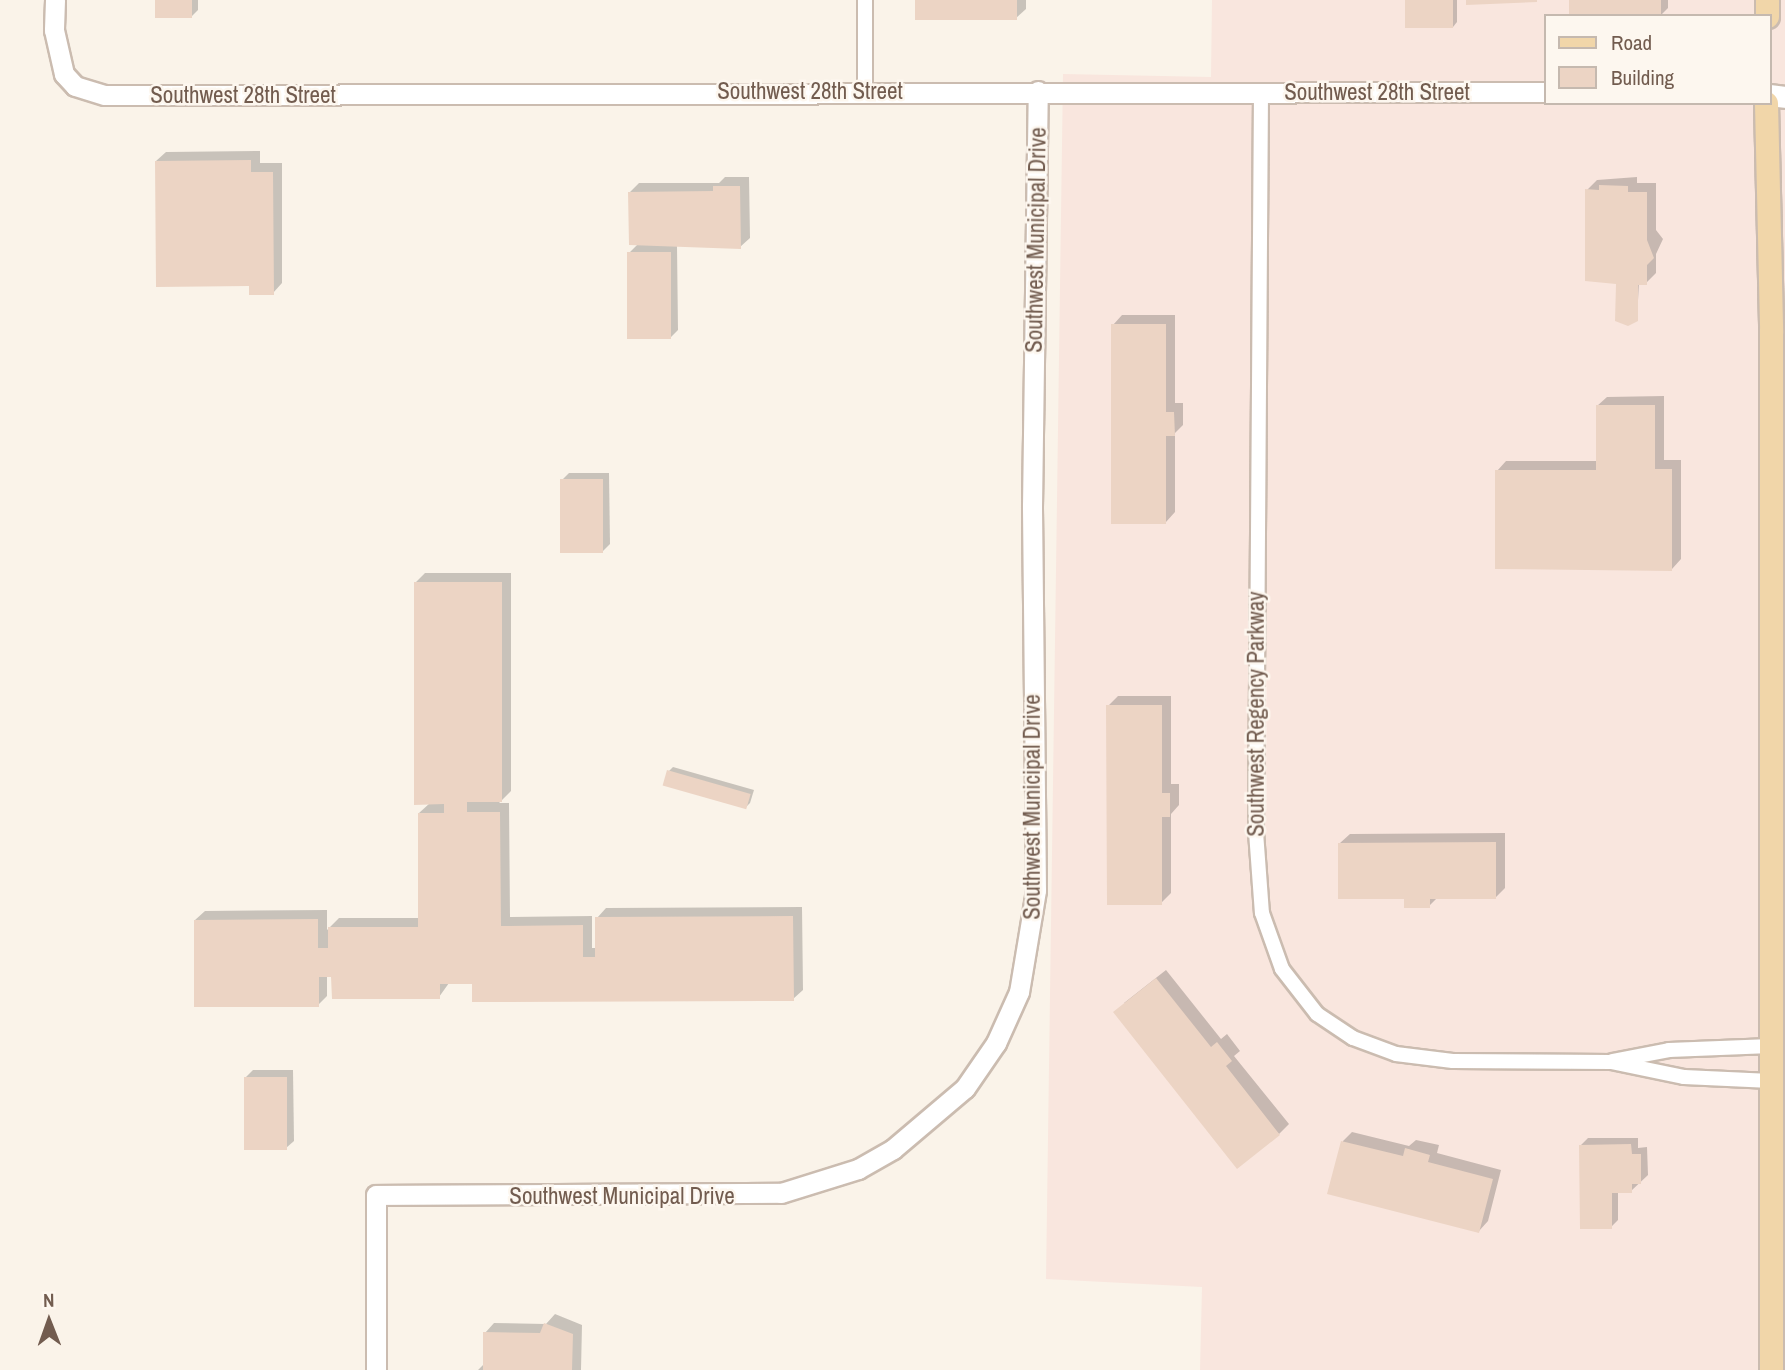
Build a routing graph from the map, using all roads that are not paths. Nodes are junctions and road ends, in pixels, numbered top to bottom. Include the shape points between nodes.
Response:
1 (55, 0) edge
2 (865, 0) edge
3 (865, 91) junction
4 (1038, 91) junction
5 (1261, 92) junction
6 (1544, 92) edge
7 (1766, 105) edge
8 (1772, 1046) junction
9 (1611, 1062) junction
10 (1771, 1081) junction
11 (376, 1370) edge
12 (1771, 1370) edge

1 - 3 street, Southwest 28th Street via 54,30 64,74 75,86 105,95
2 - 3 street
3 - 4 street, Southwest 28th Street
4 - 5 street, Southwest 28th Street
4 - 11 street, Southwest Municipal Drive via 1032,506 1036,890 1019,992 996,1043 965,1088 893,1149 858,1169 781,1193 376,1195
5 - 6 street, Southwest 28th Street
5 - 9 street, Southwest Regency Parkway via 1255,802 1257,881 1270,942 1306,1004 1343,1033 1377,1049 1452,1061
7 - 8 main road
8 - 9 street, Southwest Regency Parkway via 1669,1050
8 - 10 main road
9 - 10 street, Southwest Regency Parkway via 1684,1077
10 - 12 main road

